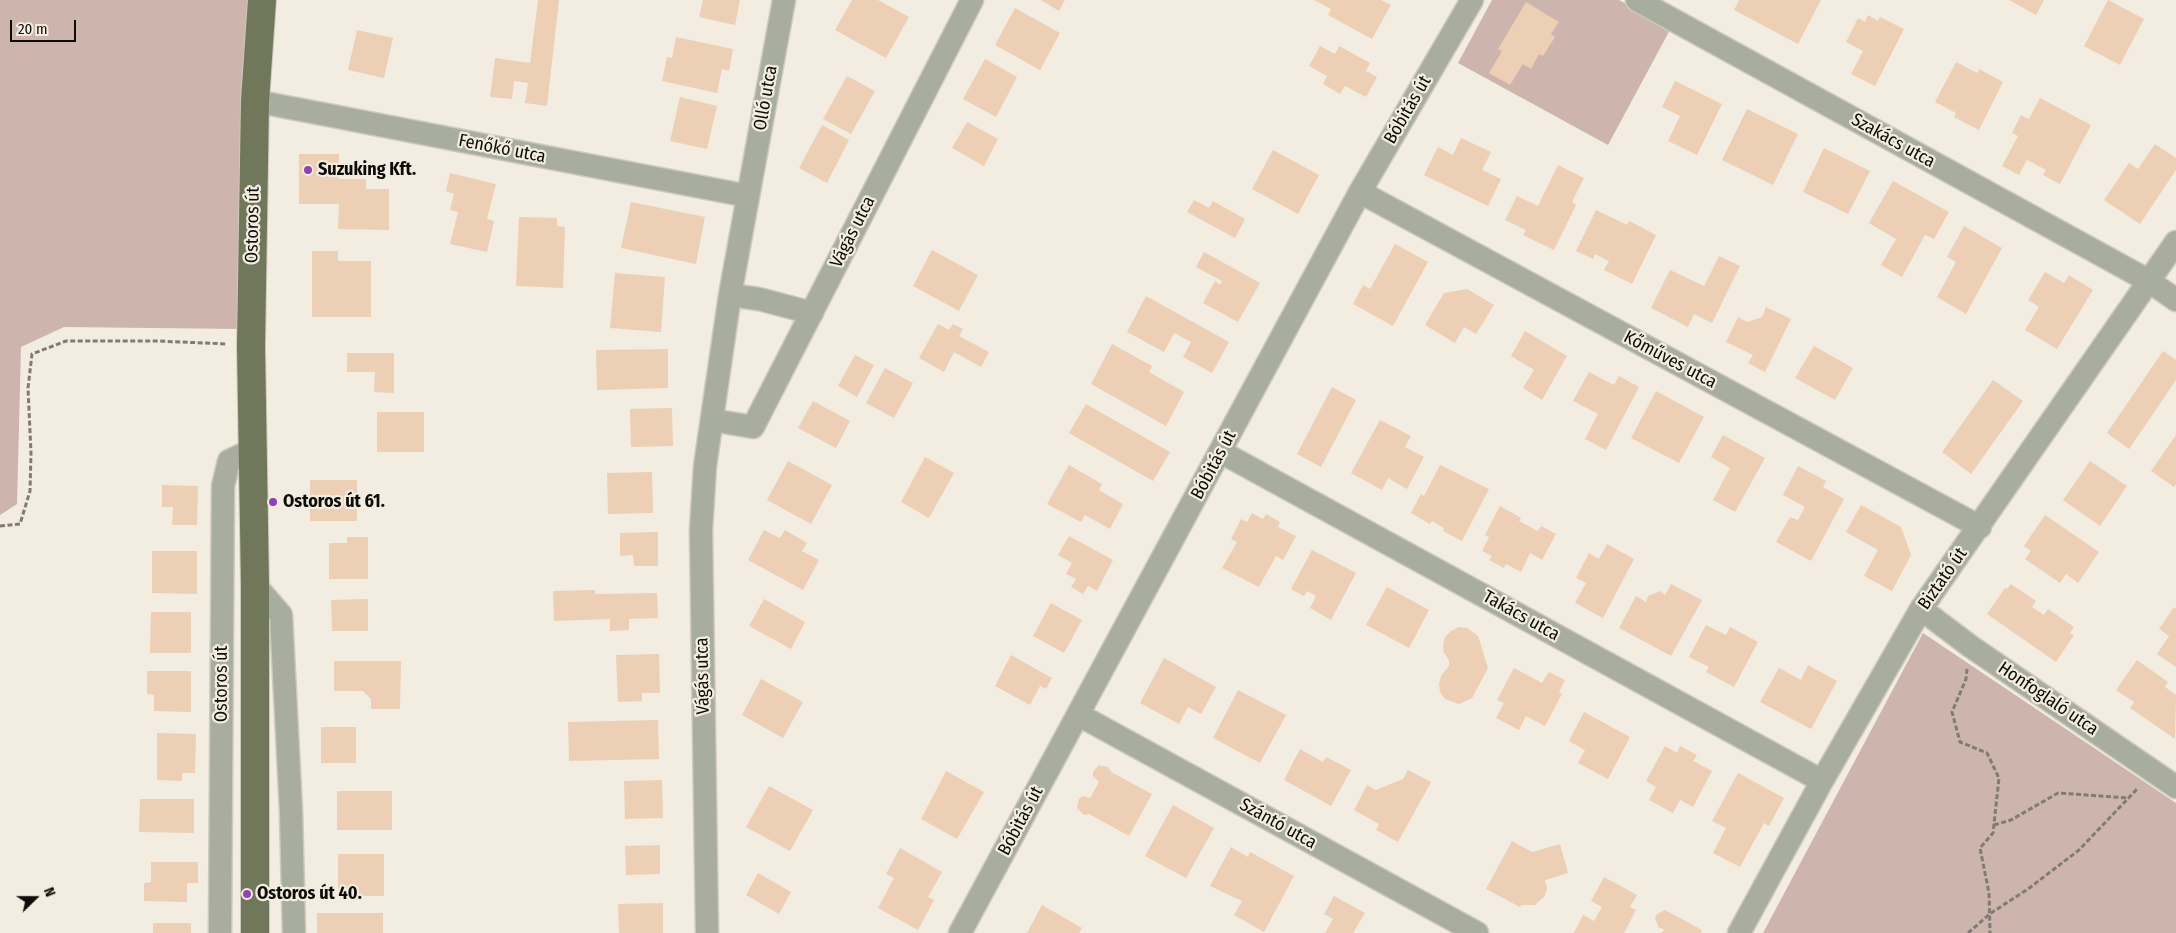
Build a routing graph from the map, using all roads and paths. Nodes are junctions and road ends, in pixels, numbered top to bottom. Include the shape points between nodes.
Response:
1 (262, 0) edge
2 (784, 0) edge
3 (972, 0) edge
4 (1472, 0) edge
5 (1637, 0) edge
6 (255, 101) junction
7 (1360, 192) junction
8 (748, 196) junction
9 (2176, 242) edge
10 (2149, 281) junction
11 (730, 295) junction
12 (2176, 300) edge
13 (812, 313) junction
14 (251, 346) junction
15 (712, 420) junction
16 (252, 450) junction
17 (1221, 452) junction
18 (0, 526) edge
19 (1980, 527) junction
20 (255, 585) junction
21 (1921, 609) junction
22 (1970, 646) junction
23 (1079, 715) junction
24 (2152, 771) junction
25 (1822, 781) junction
26 (2176, 787) edge
27 (2130, 798) junction
28 (1994, 825) junction
29 (1991, 913) junction
30 (220, 933) edge
31 (256, 933) edge
32 (294, 933) edge
33 (707, 933) edge
34 (960, 933) edge
35 (1477, 933) edge
36 (1739, 933) edge
37 (1968, 933) edge
38 (1990, 933) edge

1 - 6 main road, Ostoros út
2 - 8 street, Olló utca
3 - 13 street, Vágás utca
4 - 7 street, Bóbitás út
5 - 10 street, Szakács utca
6 - 8 street, Fenőkő utca
6 - 14 main road, Ostoros út
7 - 17 street, Bóbitás út
7 - 19 street, Kőműves utca
8 - 11 street, Vágás utca
9 - 10 street, Biztató út
10 - 12 street, Szakács utca
10 - 19 street, Biztató út
11 - 13 street via 760,299
11 - 15 street, Vágás utca
13 - 15 street, Vágás utca via 753,427
14 - 16 main road, Ostoros út
14 - 18 path via 66,340 32,354 28,388 30,491 20,524
15 - 33 street, Vágás utca via 701,530
16 - 20 main road, Ostoros út
16 - 30 street, Ostoros út via 229,461 223,486
17 - 23 street, Bóbitás út
17 - 25 street, Takács utca
19 - 21 street, Biztató út
20 - 31 main road, Ostoros út
20 - 32 street via 281,615
21 - 22 street, Honfoglaló utca
21 - 25 street, Biztató út
22 - 24 street, Honfoglaló utca
22 - 28 path via 1966,679 1952,712 1960,742 1987,753 1999,778
23 - 34 street, Bóbitás út
23 - 35 street, Szántó utca
24 - 26 street, Honfoglaló utca
24 - 27 path
25 - 36 street, Biztató út
27 - 28 path via 2058,793 2011,820
27 - 29 path via 2079,850
28 - 29 path via 1993,833 1980,848
29 - 37 path
29 - 38 path

